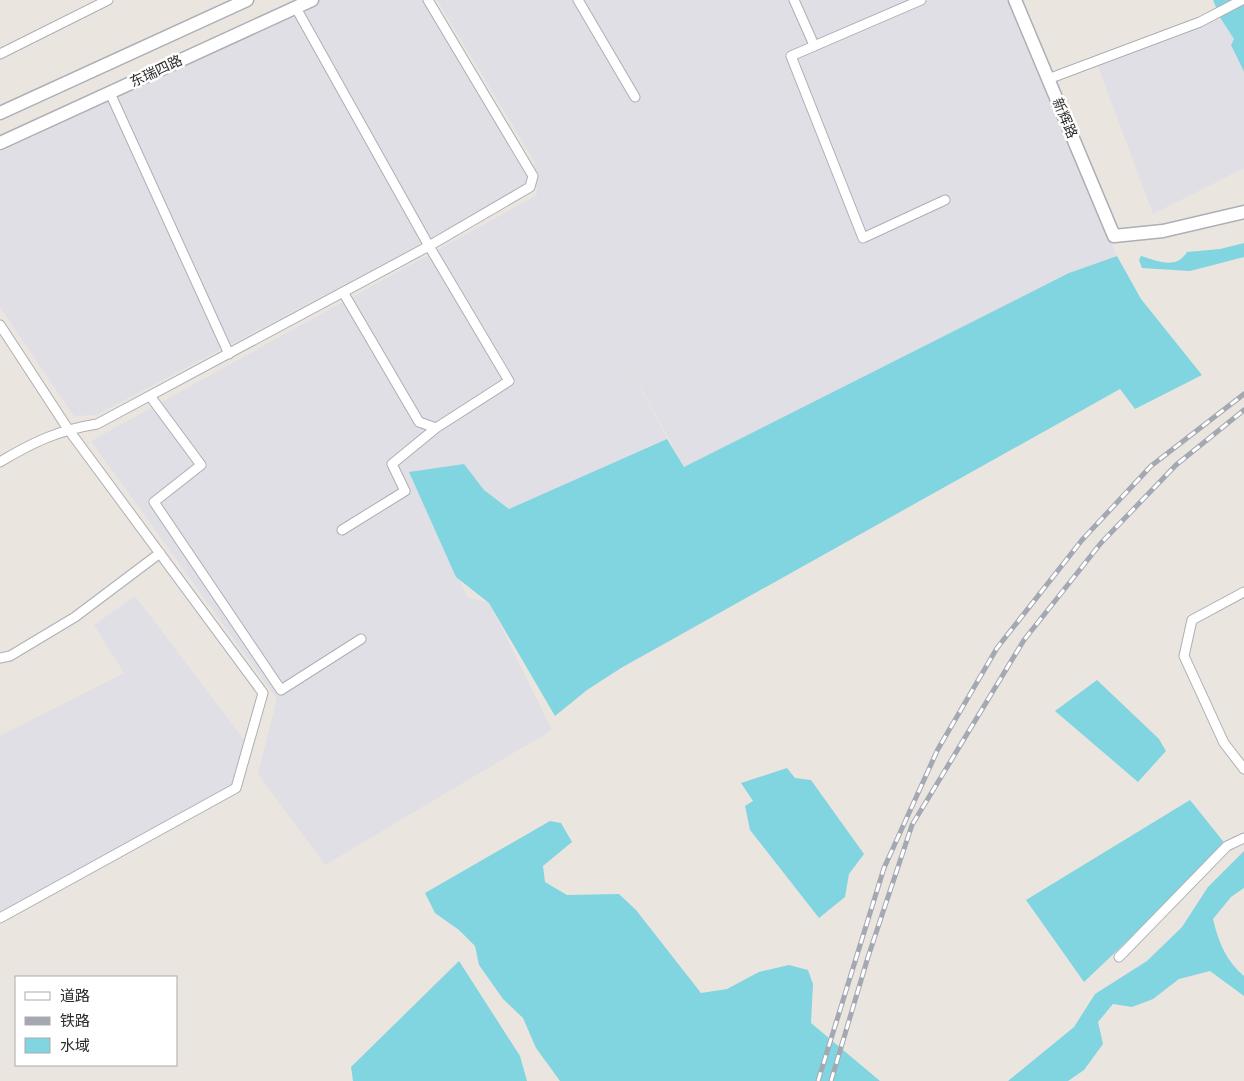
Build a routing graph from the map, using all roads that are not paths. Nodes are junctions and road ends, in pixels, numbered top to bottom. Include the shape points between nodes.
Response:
1 (108, 0) edge
2 (312, 0) edge
3 (428, 0) edge
4 (578, 0) edge
5 (794, 0) edge
6 (921, 0) edge
7 (1015, 0) edge
8 (1242, 0) edge
9 (241, 1) edge
10 (296, 8) junction
11 (814, 45) junction
12 (0, 54) edge
13 (1048, 79) junction
14 (110, 92) junction
15 (635, 97) dead end
16 (0, 113) edge
17 (0, 143) edge
18 (945, 200) dead end
19 (1244, 212) edge
20 (430, 246) junction
21 (343, 292) junction
22 (0, 325) edge
23 (229, 354) junction
24 (150, 396) junction
25 (436, 428) junction
26 (68, 429) junction
27 (0, 462) edge
28 (342, 530) dead end
29 (160, 554) junction
30 (1244, 592) edge
31 (361, 639) dead end
32 (0, 658) edge
33 (1244, 769) edge
34 (1244, 838) edge
35 (0, 918) edge
36 (1119, 957) dead end

1 - 12 street
2 - 10 main road, 东瑞四路
3 - 20 street via 533,176 530,187
4 - 15 street
5 - 11 street
6 - 11 street
7 - 13 main road, 新辉路
8 - 13 street via 1200,22
9 - 16 main road, 东瑞四路
10 - 14 main road, 东瑞四路
10 - 20 street
11 - 18 street via 791,56 863,238
13 - 19 main road, 新辉路 via 1114,236 1164,231
14 - 17 main road, 东瑞四路
14 - 23 street
20 - 21 street
20 - 25 street via 510,381
21 - 23 street
21 - 25 street via 418,422
22 - 26 street
23 - 24 street
24 - 26 street via 97,424
24 - 31 street via 201,465 154,502 281,690
25 - 28 street via 392,464 404,491
26 - 27 street via 32,443
26 - 29 street
29 - 32 street via 76,616 10,656
29 - 35 street via 263,693 236,788
30 - 33 street via 1192,620 1184,656 1224,743
34 - 36 street via 1227,846

